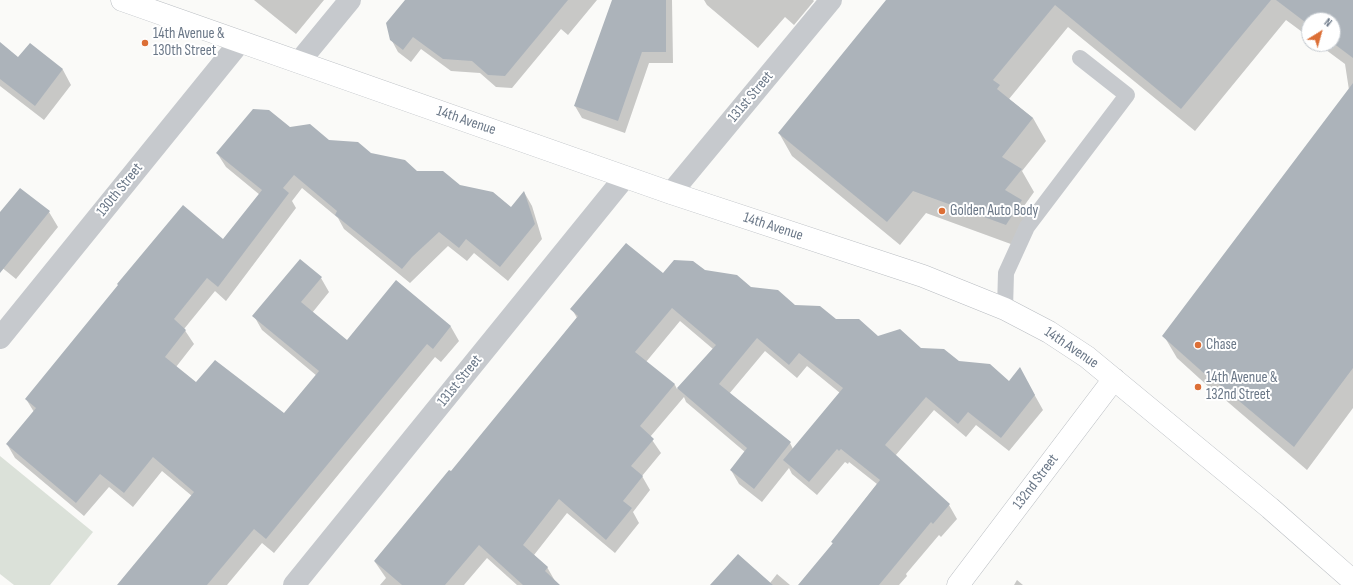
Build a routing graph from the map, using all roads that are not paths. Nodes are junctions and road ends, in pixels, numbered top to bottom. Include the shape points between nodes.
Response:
1 (122, 0) edge
2 (350, 0) edge
3 (831, 0) edge
4 (240, 42) junction
5 (1080, 58) dead end
6 (299, 62) junction
7 (625, 177) junction
8 (670, 193) junction
9 (1005, 309) junction
10 (0, 338) edge
11 (1114, 379) junction
12 (1353, 581) edge
13 (294, 585) edge
14 (958, 585) edge

1 - 4 street, 14th Avenue
2 - 6 street
3 - 8 street, 131st Street
4 - 6 street, 14th Avenue
4 - 10 street, 130th Street
5 - 9 lane via 1127,95 1027,227 1006,273
6 - 7 street, 14th Avenue
7 - 8 street, 14th Avenue
7 - 13 street, 131st Street
8 - 9 street, 14th Avenue via 923,276
9 - 11 street, 14th Avenue via 1049,332 1087,357
11 - 12 street, 14th Avenue via 1270,508
11 - 14 street, 132nd Street

